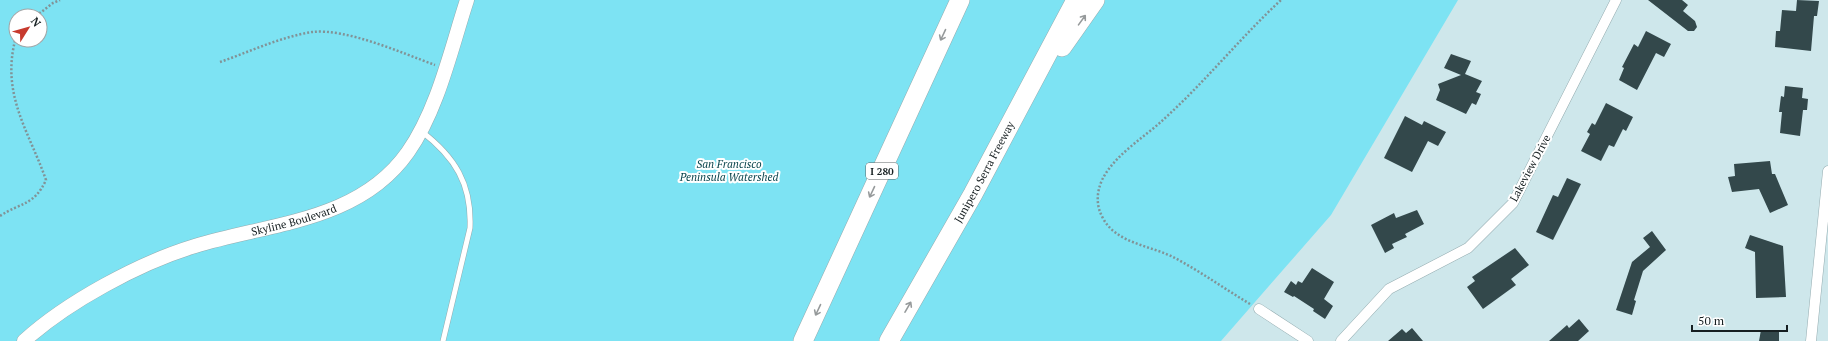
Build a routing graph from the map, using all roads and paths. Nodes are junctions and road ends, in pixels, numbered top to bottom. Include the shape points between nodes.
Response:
1 (60, 0) edge
2 (467, 0) edge
3 (960, 0) edge
4 (1076, 0) edge
5 (1095, 0) edge
6 (1281, 0) edge
7 (1616, 0) edge
8 (46, 8) edge
9 (220, 62) dead end
10 (445, 69) junction
11 (1026, 96) junction
12 (421, 130) junction
13 (28, 147) dead end
14 (1828, 170) edge
15 (0, 216) edge
16 (1259, 309) joint
17 (24, 341) edge
18 (443, 341) edge
19 (803, 341) edge
20 (888, 341) edge
21 (1308, 341) edge
22 (1341, 341) edge
23 (1811, 341) edge

1 - 8 path
2 - 10 street, Skyline Boulevard
3 -> 19 highway, I 280
4 - 11 highway, Junipero Serra Freeway
11 -> 5 highway
6 - 16 path via 1164,119 1113,164 1103,179 1097,202 1104,221 1122,237 1174,257
7 - 22 street, Lakeview Drive via 1513,203 1468,248 1389,289
9 - 10 path via 313,32 353,37
10 - 12 street, Skyline Boulevard
20 -> 11 highway, Junipero Serra Freeway via 960,218
12 - 17 street, Skyline Boulevard via 408,152 389,174 341,206 313,217 193,246 159,259 93,292 64,310
12 - 18 lane via 440,145 455,165 468,192 471,209 470,228
13 - 15 path via 46,180 39,195
14 - 23 street
16 - 21 street

